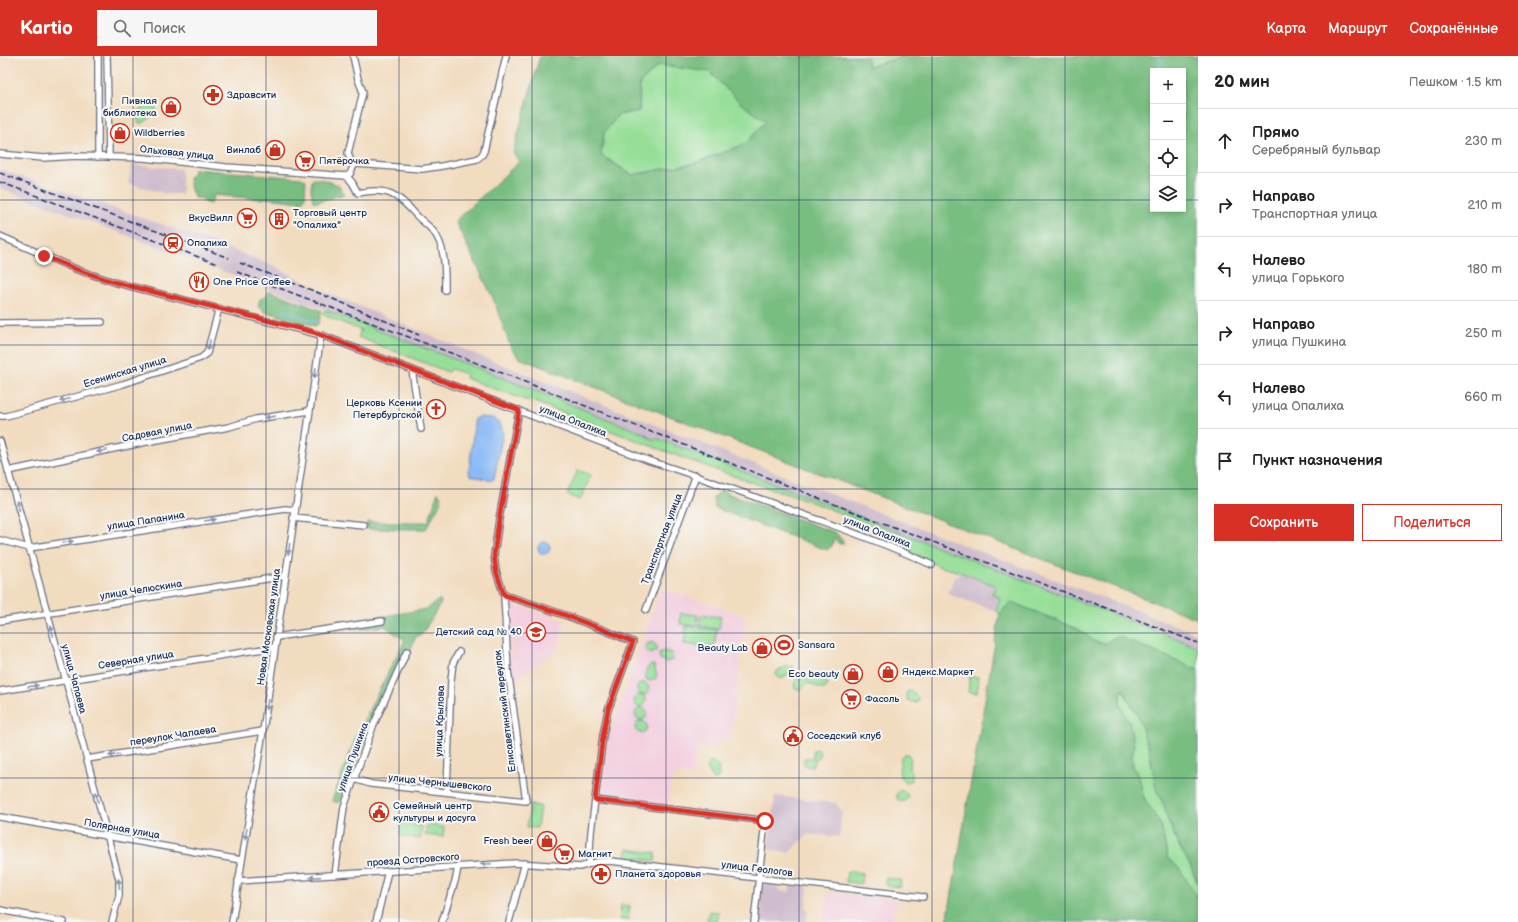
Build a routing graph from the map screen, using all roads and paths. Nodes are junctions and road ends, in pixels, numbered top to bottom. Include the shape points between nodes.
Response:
1 (98, 56) edge
2 (107, 56) edge
3 (353, 56) edge
4 (506, 56) edge
5 (0, 154) edge
6 (98, 156) junction
7 (109, 157) junction
8 (354, 166) junction
9 (348, 174) junction
10 (0, 236) edge
11 (445, 290) dead end
12 (219, 308) junction
13 (0, 322) edge
14 (102, 322) dead end
15 (321, 335) junction
16 (412, 370) junction
17 (519, 410) junction
18 (309, 411) junction
19 (0, 416) edge
20 (421, 429) dead end
21 (0, 441) edge
22 (8, 471) junction
23 (696, 475) junction
24 (295, 510) junction
25 (294, 518) junction
26 (364, 526) dead end
27 (0, 540) edge
28 (29, 548) junction
29 (932, 565) dead end
30 (285, 576) junction
31 (504, 595) junction
32 (646, 610) dead end
33 (47, 613) junction
34 (0, 621) edge
35 (382, 621) dead end
36 (276, 638) junction
37 (275, 647) junction
38 (407, 651) dead end
39 (459, 652) dead end
40 (66, 681) junction
41 (0, 691) edge
42 (263, 730) junction
43 (87, 759) junction
44 (354, 779) junction
45 (447, 792) junction
46 (595, 800) junction
47 (526, 801) joint
48 (0, 817) edge
49 (768, 821) dead end
50 (764, 831) dead end
51 (107, 835) junction
52 (241, 860) junction
53 (525, 863) junction
54 (589, 864) junction
55 (458, 866) junction
56 (388, 871) junction
57 (335, 875) junction
58 (759, 878) junction
59 (238, 881) junction
60 (924, 897) dead end
61 (0, 910) edge
62 (64, 922) edge
63 (112, 922) edge
64 (232, 922) edge
65 (376, 922) edge
66 (442, 922) edge
67 (509, 922) edge
68 (754, 922) edge

1 - 6 street
2 - 7 street
3 - 8 street via 363,92 348,153
4 - 8 street via 484,151 478,159 422,169 362,164
5 - 6 street, Ольховая улица via 43,158
6 - 7 street, Ольховая улица
7 - 9 street, Ольховая улица
8 - 9 street
9 - 11 street via 358,193 370,191 395,195 432,230 437,236 446,264
10 - 12 street, улица Опалиха via 78,270 122,284
12 - 15 street, улица Опалиха
12 -> 19 street, Есенинская улица via 207,353 201,358 123,384
13 - 14 street
15 - 16 street, улица Опалиха
15 -> 18 street, Новая Московская улица
16 - 17 street, улица Опалиха
16 - 20 street
17 - 23 street, улица Опалиха via 650,461
17 - 31 street via 494,555
18 -> 22 street, Садовая улица via 256,419 229,427
18 - 24 street, Новая Московская улица
21 - 22 street, улица Чапаева
28 -> 22 street, улица Чапаева
23 - 29 street, улица Опалиха via 860,535
23 - 32 street, Транспортная улица
24 - 25 street, Новая Московская улица
28 -> 24 street, улица Папанина via 285,509
25 - 26 street
25 -> 30 street, Новая Московская улица
27 - 28 street, улица Папанина
28 - 33 street, улица Чапаева
30 - 33 street, улица Челюскина
30 - 36 street, Новая Московская улица
31 - 46 street via 542,606 633,642 608,710
31 - 47 street, Елисаветинский переулок via 508,670
33 - 34 street, улица Челюскина
40 -> 33 street, улица Чапаева
35 - 36 street
36 - 37 street, Новая Московская улица
37 - 40 street, Северная улица
37 -> 42 street, Новая Московская улица
38 - 44 street, улица Пушкина via 374,724
39 - 45 street, улица Крылова via 453,663 451,680
41 -> 40 street, Северная улица
40 - 43 street, улица Чапаева
42 -> 43 street, переулок Чапаева
42 -> 52 street, Новая Московская улица
51 -> 43 street, улица Чапаева
44 - 45 street, улица Чернышевского via 371,784
44 - 57 street, улица Пушкина via 344,807
45 - 47 street, улица Чернышевского
46 - 49 street
46 - 54 street
48 - 51 street, Полярная улица
50 - 58 street
51 - 52 street, Полярная улица
63 -> 51 street, улица Чапаева via 120,888
52 - 59 street, Новая Московская улица
53 - 54 street, проезд Островского via 571,867
53 -> 55 street, проезд Островского
53 - 67 street
54 - 58 street, улица Геологов via 610,860
55 - 56 street, проезд Островского
55 - 66 street
56 - 57 street, проезд Островского
56 - 65 street
57 -> 59 street, проезд Островского
58 - 60 street, улица Геологов
58 - 68 street
59 - 64 street, Новая Московская улица
61 - 62 street

